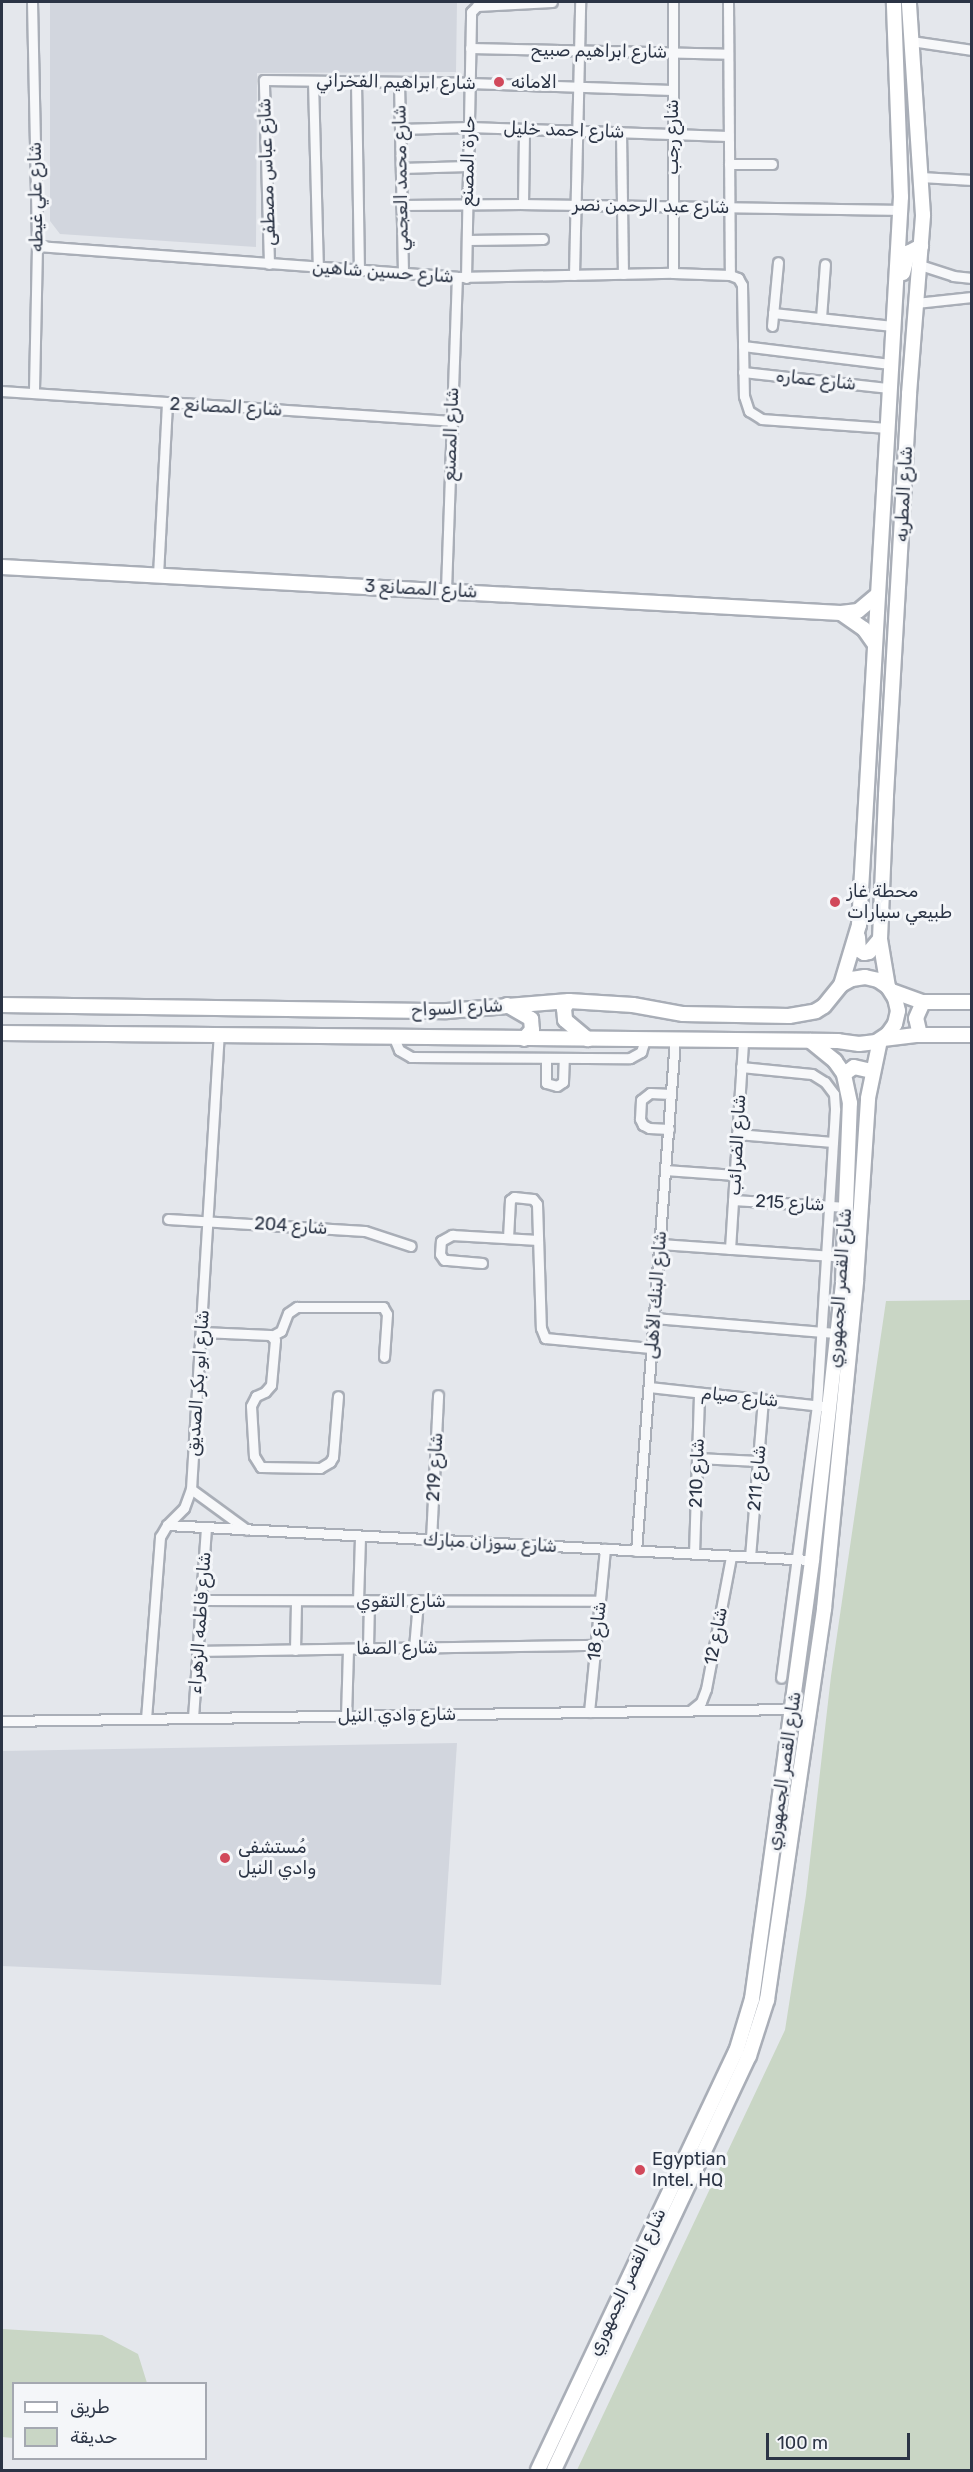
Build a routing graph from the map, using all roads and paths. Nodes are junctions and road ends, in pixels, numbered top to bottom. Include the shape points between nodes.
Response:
1 (32, 2) edge
2 (552, 2) edge
3 (580, 2) edge
4 (673, 2) edge
5 (728, 2) edge
6 (894, 2) edge
7 (909, 2) edge
8 (911, 41) junction
9 (470, 48) junction
10 (972, 50) edge
11 (579, 51) junction
12 (672, 53) junction
13 (728, 54) junction
14 (264, 80) joint
15 (313, 81) junction
16 (356, 82) junction
17 (399, 82) junction
18 (469, 83) junction
19 (578, 87) junction
20 (672, 90) junction
21 (469, 127) junction
22 (400, 129) junction
23 (525, 129) junction
24 (576, 130) junction
25 (621, 132) junction
26 (672, 134) junction
27 (728, 136) junction
28 (729, 164) junction
29 (772, 164) dead end
30 (468, 166) junction
31 (401, 168) junction
32 (921, 177) junction
33 (972, 180) edge
34 (468, 204) junction
35 (523, 204) junction
36 (402, 205) junction
37 (575, 205) junction
38 (621, 205) junction
39 (672, 206) junction
40 (728, 207) junction
41 (900, 213) junction
42 (923, 215) junction
43 (543, 239) dead end
44 (467, 240) junction
45 (37, 246) junction
46 (921, 246) junction
47 (778, 262) dead end
48 (270, 264) junction
49 (825, 264) dead end
50 (920, 265) junction
51 (318, 267) junction
52 (359, 270) junction
53 (403, 273) junction
54 (673, 273) junction
55 (623, 274) junction
56 (574, 275) junction
57 (730, 275) junction
58 (462, 277) junction
59 (972, 278) edge
60 (893, 297) junction
61 (972, 297) edge
62 (916, 303) junction
63 (773, 313) junction
64 (820, 318) junction
65 (772, 326) dead end
66 (892, 326) junction
67 (743, 346) junction
68 (890, 364) junction
69 (743, 372) junction
70 (889, 388) junction
71 (2, 391) edge
72 (34, 393) junction
73 (167, 404) junction
74 (452, 421) junction
75 (887, 428) junction
76 (2, 567) edge
77 (158, 575) junction
78 (446, 590) junction
79 (878, 594) junction
80 (841, 613) junction
81 (875, 645) junction
82 (858, 932) junction
83 (880, 939) junction
84 (842, 985) junction
85 (890, 989) junction
86 (568, 1001) junction
87 (923, 1002) junction
88 (972, 1002) edge
89 (2, 1005) edge
90 (507, 1005) junction
91 (2, 1033) edge
92 (920, 1035) junction
93 (972, 1035) edge
94 (219, 1036) junction
95 (394, 1038) junction
96 (524, 1039) junction
97 (588, 1039) junction
98 (881, 1039) junction
99 (645, 1040) junction
100 (675, 1040) junction
101 (743, 1041) junction
102 (810, 1041) junction
103 (546, 1058) junction
104 (564, 1058) junction
105 (741, 1068) junction
106 (872, 1071) junction
107 (844, 1074) junction
108 (671, 1094) junction
109 (669, 1129) junction
110 (737, 1134) junction
111 (833, 1142) junction
112 (665, 1170) junction
113 (735, 1175) junction
114 (733, 1200) junction
115 (829, 1205) junction
116 (846, 1207) junction
117 (168, 1219) dead end
118 (209, 1221) junction
119 (508, 1238) junction
120 (538, 1240) junction
121 (660, 1244) junction
122 (411, 1246) dead end
123 (730, 1249) junction
124 (826, 1256) junction
125 (844, 1257) junction
126 (482, 1263) dead end
127 (654, 1318) junction
128 (202, 1332) junction
129 (821, 1332) junction
130 (838, 1333) junction
131 (272, 1336) junction
132 (651, 1348) junction
133 (384, 1357) dead end
134 (649, 1387) junction
135 (699, 1393) junction
136 (438, 1395) dead end
137 (338, 1396) dead end
138 (763, 1400) junction
139 (823, 1406) junction
140 (697, 1458) junction
141 (758, 1461) junction
142 (191, 1489) junction
143 (167, 1525) junction
144 (206, 1527) junction
145 (247, 1530) junction
146 (360, 1536) junction
147 (431, 1540) junction
148 (605, 1549) junction
149 (636, 1551) junction
150 (694, 1554) junction
151 (730, 1557) junction
152 (750, 1557) junction
153 (796, 1559) junction
154 (812, 1560) junction
155 (202, 1600) junction
156 (296, 1601) junction
157 (358, 1601) junction
158 (369, 1601) junction
159 (418, 1601) junction
160 (600, 1601) junction
161 (596, 1645) junction
162 (368, 1648) junction
163 (414, 1648) junction
164 (348, 1649) junction
165 (295, 1650) junction
166 (198, 1651) junction
167 (780, 1678) dead end
168 (792, 1709) junction
169 (690, 1711) junction
170 (589, 1712) junction
171 (346, 1717) junction
172 (193, 1718) junction
173 (146, 1719) junction
174 (2, 1721) edge
175 (682, 2163) junction
176 (696, 2169) junction
177 (671, 2187) junction
178 (685, 2193) junction
179 (538, 2470) edge
180 (554, 2470) edge

1 - 45 street, شارع علي غيطه
2 - 9 street, حارة المصنع via 473,8
3 - 11 street
4 - 12 street, شارع رجب
5 - 13 street
6 - 41 main road, شارع المطريه
7 - 8 main road, شارع المطريه
8 - 10 street
8 - 32 main road, شارع المطريه
9 - 11 street, شارع ابراهيم صبيح
9 - 18 street, حارة المصنع
11 - 12 street, شارع ابراهيم صبيح
11 - 19 street
12 - 13 street, شارع ابراهيم صبيح
12 - 20 street, شارع رجب
13 - 27 street
14 - 15 street, شارع ابراهيم الفخراني
14 - 48 street, شارع عباس مصطفى
15 - 16 street, شارع ابراهيم الفخراني
15 - 51 street
16 - 17 street, شارع ابراهيم الفخراني
16 - 52 street
17 - 18 street, شارع ابراهيم الفخراني
17 - 22 street, شارع محمد العجمي
18 - 19 street, شارع ابراهيم الفخراني
18 - 21 street, حارة المصنع
19 - 20 street, شارع ابراهيم الفخراني
19 - 24 street
20 - 26 street, شارع رجب
21 - 22 street, شارع احمد خليل
21 - 23 street, شارع احمد خليل
21 - 30 street, حارة المصنع
22 - 31 street, شارع محمد العجمي
23 - 24 street, شارع احمد خليل
23 - 35 street
24 - 25 street, شارع احمد خليل
24 - 37 street
25 - 26 street, شارع احمد خليل
25 - 38 street
26 - 27 street, شارع احمد خليل
26 - 39 street, شارع رجب
27 - 28 street
28 - 29 street
28 - 40 street
30 - 31 street
30 - 34 street, حارة المصنع
31 - 36 street, شارع محمد العجمي
32 - 33 street
32 - 42 main road, شارع المطريه
34 - 35 street, شارع عبد الرحمن نصر
34 - 36 street, شارع عبد الرحمن نصر
34 - 44 street, حارة المصنع
35 - 37 street, شارع عبد الرحمن نصر
36 - 53 street, شارع محمد العجمي
37 - 38 street, شارع عبد الرحمن نصر
37 - 56 street
38 - 39 street, شارع عبد الرحمن نصر
38 - 55 street
39 - 40 street, شارع عبد الرحمن نصر
39 - 54 street, شارع رجب
40 - 41 street, شارع عبد الرحمن نصر
40 - 57 street
41 - 42 main road via 914,218
41 - 60 main road, شارع المطريه
42 - 46 main road, شارع المطريه
43 - 44 street
44 - 58 street, حارة المصنع
45 - 48 street, شارع حسين شاهين
45 - 72 street, شارع علي غيطه
46 - 50 main road, شارع المطريه
46 - 60 main road via 906,257 902,286
47 - 63 street
48 - 51 street, شارع حسين شاهين
49 - 64 street
50 - 59 street
50 - 62 main road, شارع المطريه
51 - 52 street, شارع حسين شاهين
52 - 53 street, شارع حسين شاهين
53 - 58 street, شارع حسين شاهين
54 - 55 street, شارع حسين شاهين
54 - 57 street, شارع حسين شاهين
55 - 56 street, شارع حسين شاهين
56 - 58 street, شارع حسين شاهين
57 - 67 street via 742,285
58 - 74 street, شارع المصنع
60 - 66 main road, شارع المطريه
61 - 62 street
62 - 83 main road, شارع المطريه
63 - 64 street
63 - 65 street
64 - 66 street
66 - 68 main road, شارع المطريه
67 - 68 street
67 - 69 street
68 - 70 main road, شارع المطريه
69 - 70 street, شارع عماره
69 - 75 street via 746,404 762,419
70 - 75 main road, شارع المطريه
71 - 72 street, شارع المصانع 2
72 - 73 street, شارع المصانع 2
73 - 74 street, شارع المصانع 2
73 - 77 street
74 - 78 street, شارع المصنع
75 - 79 main road, شارع المطريه
76 - 77 main road, شارع المصانع 3
77 - 78 main road, شارع المصانع 3
78 - 80 main road, شارع المصانع 3
79 - 80 main road, شارع المصانع 3 via 858,611
79 - 81 main road, شارع المطريه
80 - 81 main road via 864,629
81 - 82 main road, شارع المطريه
82 - 83 main road via 858,947 864,953
82 - 84 main road, شارع المطريه
83 - 85 main road, شارع المطريه
84 - 85 main road via 866,977
84 - 86 main road, شارع السواح via 824,1006 799,1015 698,1015
85 - 87 main road
85 - 98 main road via 897,1004 897,1017 892,1029
86 - 90 main road, شارع السواح
86 - 97 main road via 563,1012 565,1020
87 - 88 main road
87 - 92 main road via 916,1018
89 - 90 main road, شارع السواح via 447,1011
90 - 96 main road via 531,1019 532,1030
91 - 94 main road, شارع السواح
92 - 93 main road, شارع السواح
92 - 98 main road, شارع السواح
94 - 95 main road, شارع السواح
94 - 118 street, شارع ابو بكر الصديق
95 - 96 main road, شارع السواح
95 - 103 street via 399,1050 411,1057
96 - 97 main road, شارع السواح
97 - 99 main road, شارع السواح
98 - 102 main road, شارع السواح via 860,1044
98 - 106 main road, شارع القصر الجمهوري
99 - 100 main road, شارع السواح
99 - 104 street via 641,1052 630,1058
100 - 101 main road, شارع السواح
100 - 108 street, شارع البنك الأهلى
101 - 102 main road, شارع السواح
101 - 105 street, شارع الضرائب
102 - 107 main road via 835,1061
103 - 104 street
103 - 104 street via 546,1083 557,1086 563,1082
105 - 110 street, شارع الضرائب
105 - 111 street via 812,1074 825,1082 834,1094
106 - 107 main road via 854,1067
106 - 176 main road, شارع القصر الجمهوري via 824,1609 772,1971 749,2056
107 - 116 main road, شارع القصر الجمهوري via 850,1103
108 - 109 street, شارع البنك الأهلى
108 - 109 street via 650,1094 641,1100 643,1125
109 - 112 street, شارع البنك الأهلى
110 - 111 street
110 - 113 street, شارع الضرائب
111 - 115 street
112 - 113 street
112 - 121 street, شارع البنك الأهلى
113 - 114 street, شارع الضرائب
114 - 115 street, شارع 215
114 - 123 street, شارع الضرائب
115 - 116 street, شارع 215
115 - 124 street
116 - 125 main road, شارع القصر الجمهوري
117 - 118 street, شارع 204
118 - 122 street, شارع 204 via 365,1231
118 - 128 street, شارع ابو بكر الصديق
119 - 120 street
119 - 120 street via 510,1200 530,1198 537,1204
119 - 126 street via 452,1235 441,1241 440,1254 447,1261
120 - 132 street via 541,1328 549,1340
121 - 123 street
121 - 127 street, شارع البنك الأهلى
123 - 124 street
124 - 125 street
124 - 129 street
125 - 130 main road, شارع القصر الجمهوري
127 - 129 street
127 - 132 street, شارع البنك الأهلى
128 - 131 street
128 - 142 street, شارع ابو بكر الصديق
129 - 130 street
129 - 139 street
130 - 139 main road, شارع القصر الجمهوري
131 - 133 street via 297,1306 383,1307 387,1314
131 - 137 street via 276,1342 271,1384 256,1396 251,1406 254,1456 258,1464 266,1468 326,1466 333,1457
132 - 134 street, شارع البنك الأهلى
134 - 135 street, شارع صيام
134 - 149 street, شارع البنك الأهلى
135 - 138 street, شارع صيام
135 - 140 street, شارع 210
136 - 147 street, شارع 219
138 - 139 street, شارع صيام
138 - 141 street, شارع 211
139 - 153 street
139 - 154 main road, شارع القصر الجمهوري
140 - 141 street
140 - 150 street, شارع 210
141 - 152 street, شارع 211
142 - 143 street, شارع ابو بكر الصديق via 184,1508
142 - 145 street
143 - 144 street, شارع سوزان مبارك
143 - 173 street, شارع ابو بكر الصديق via 160,1537
144 - 145 street, شارع سوزان مبارك
144 - 155 street, شارع فاطمه الزهراء
145 - 146 street, شارع سوزان مبارك
146 - 147 street, شارع سوزان مبارك
146 - 157 street
147 - 148 street, شارع سوزان مبارك
148 - 149 street, شارع سوزان مبارك
148 - 160 street, شارع 18
149 - 150 street, شارع سوزان مبارك
150 - 151 street, شارع سوزان مبارك
151 - 152 street, شارع سوزان مبارك
151 - 169 street, شارع 12 via 706,1689 701,1702
152 - 153 street, شارع سوزان مبارك
153 - 154 street, شارع سوزان مبارك
153 - 167 street
154 - 168 main road, شارع القصر الجمهوري
155 - 156 street, شارع التقوي
155 - 166 street, شارع فاطمه الزهراء
156 - 157 street, شارع التقوي
156 - 165 street
157 - 158 street, شارع التقوي
158 - 159 street, شارع التقوي
158 - 162 street
159 - 160 street, شارع التقوي
159 - 163 street
160 - 161 street, شارع 18
161 - 163 street, شارع الصفا
161 - 170 street, شارع 18
162 - 163 street, شارع الصفا
162 - 164 street, شارع الصفا
164 - 165 street, شارع الصفا
164 - 171 street
165 - 166 street, شارع الصفا
166 - 172 street, شارع فاطمه الزهراء
168 - 169 street, شارع وادي النيل
168 - 175 main road, شارع القصر الجمهوري via 752,1998 736,2052
169 - 170 street, شارع وادي النيل
170 - 171 street, شارع وادي النيل
171 - 172 street, شارع وادي النيل
172 - 173 street, شارع وادي النيل
173 - 174 street, شارع وادي النيل
175 - 176 main road
175 - 177 main road, شارع القصر الجمهوري
176 - 178 main road, شارع القصر الجمهوري
177 - 178 main road
177 - 179 main road, شارع القصر الجمهوري
178 - 180 main road, شارع القصر الجمهوري

